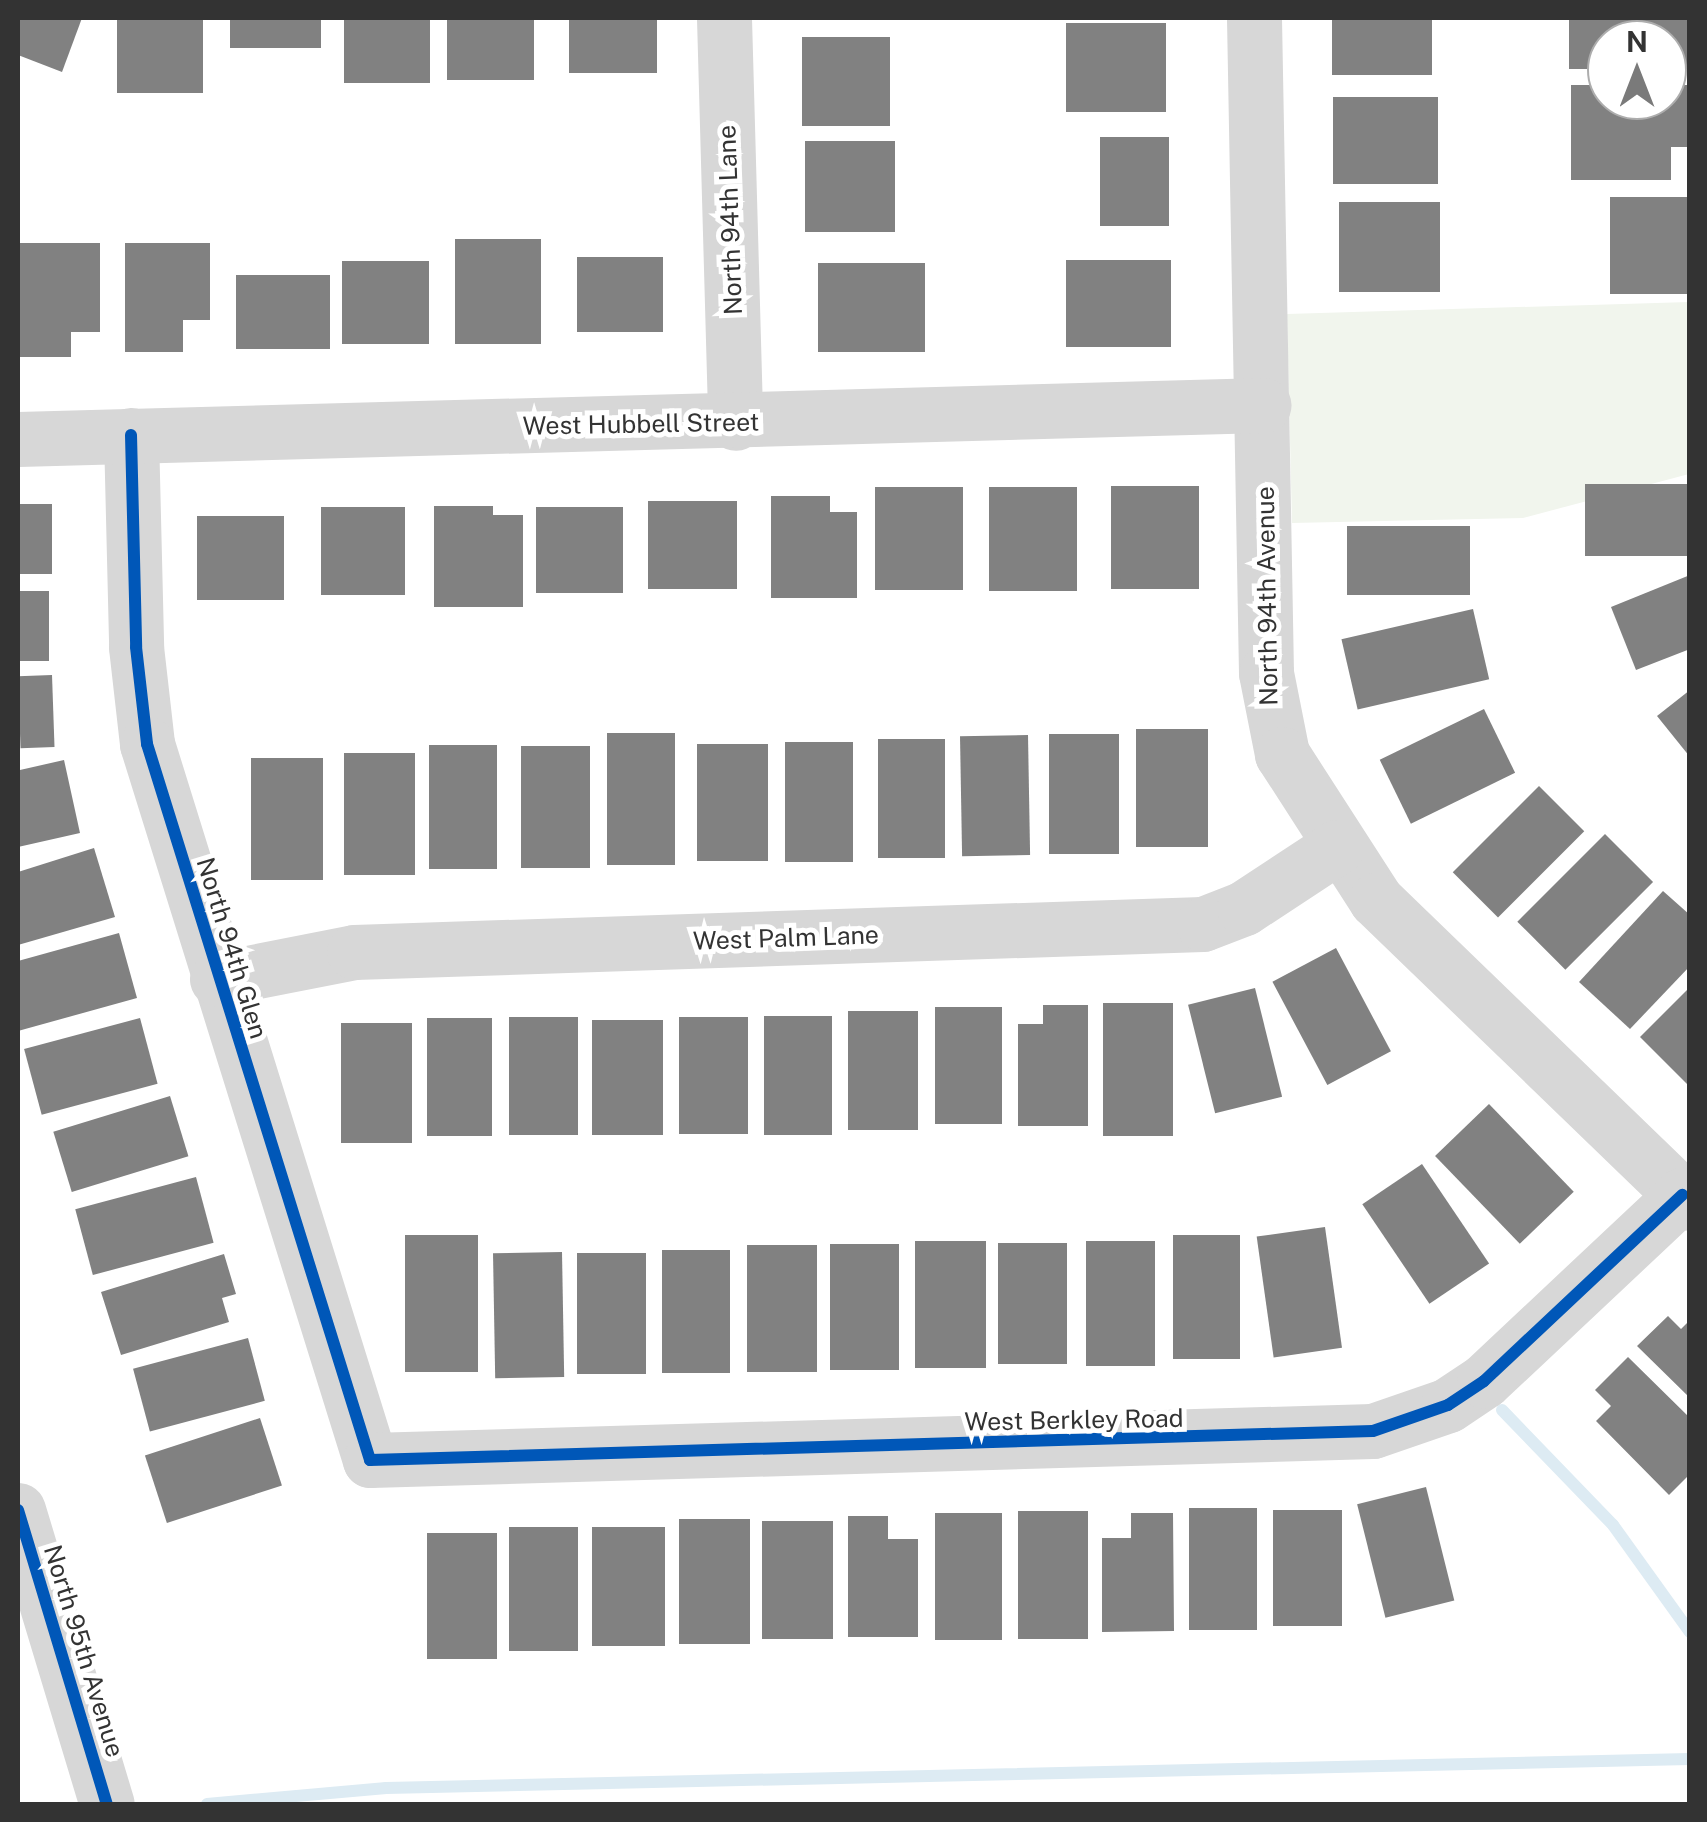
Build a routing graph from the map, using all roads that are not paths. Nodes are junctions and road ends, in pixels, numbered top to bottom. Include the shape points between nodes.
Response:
1 (724, 18) edge
2 (1254, 18) edge
3 (1264, 405) junction
4 (736, 422) junction
5 (131, 435) junction
6 (18, 439) edge
7 (1336, 848) junction
8 (217, 978) junction
9 (1686, 1199) edge
10 (370, 1460) joint
11 (18, 1510) edge
12 (107, 1804) edge

1 - 4 street, North 94th Lane
2 - 3 street, North 94th Avenue
3 - 4 street, West Hubbell Street
3 - 7 street, North 94th Avenue via 1270,716 1297,784
4 - 5 street, West Hubbell Street
5 - 6 street, West Hubbell Street
5 - 8 street, North 94th Glen via 137,663 146,744
7 - 8 street, West Palm Lane via 1244,908 1202,924 354,952
7 - 9 street, North 94th Avenue via 1376,900
8 - 10 street, North 94th Glen
9 - 10 street, West Berkley Road via 1484,1381 1448,1405 1373,1431
11 - 12 street, North 95th Avenue

